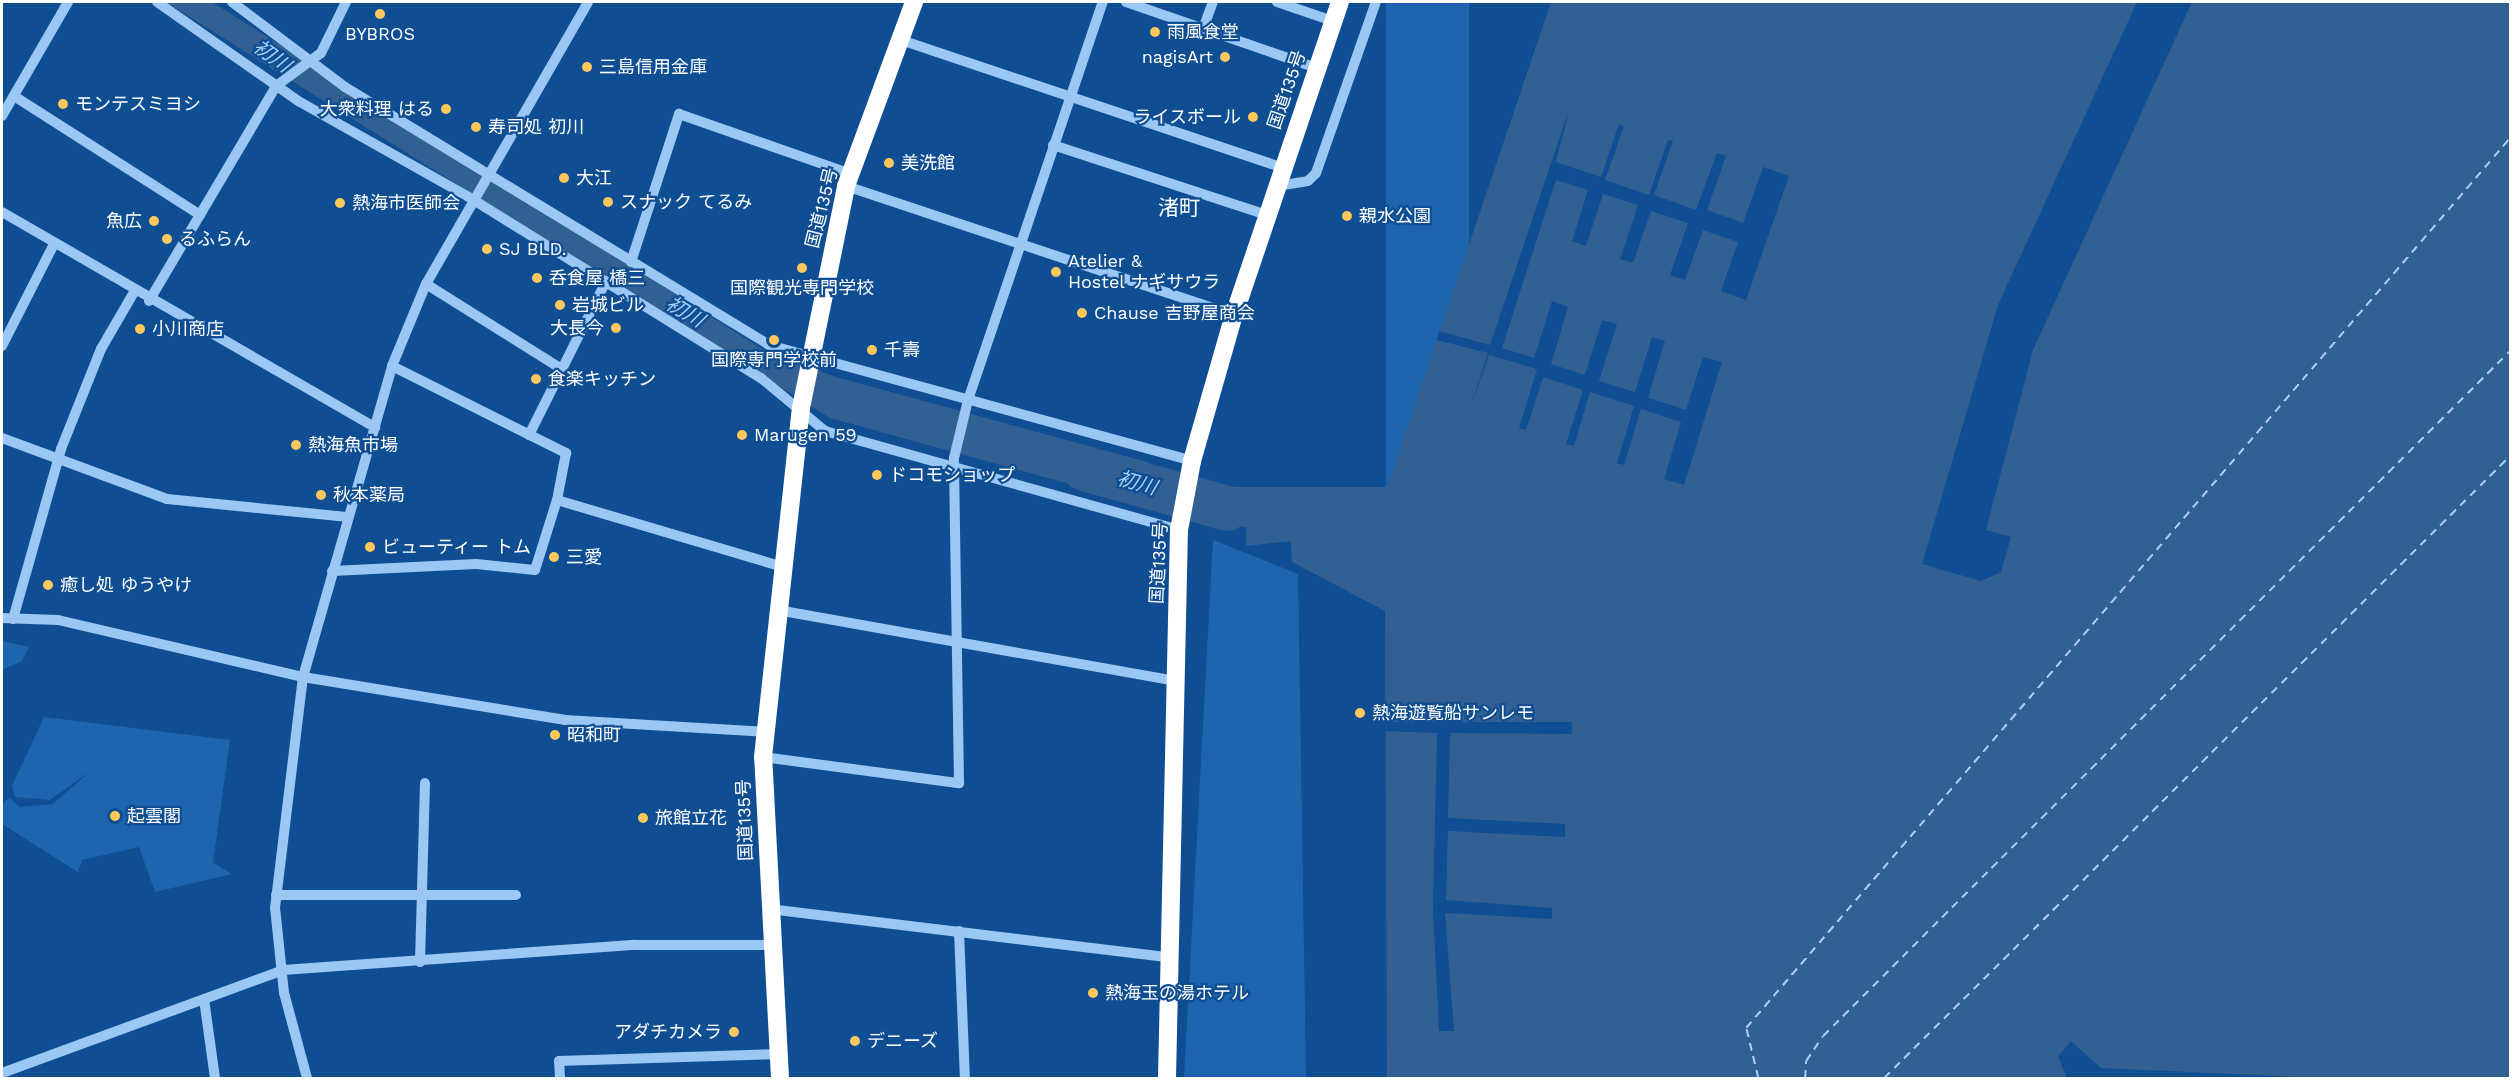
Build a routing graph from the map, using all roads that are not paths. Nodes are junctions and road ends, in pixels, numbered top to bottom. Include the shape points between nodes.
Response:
1 (68, 2) edge
2 (157, 2) edge
3 (232, 2) edge
4 (346, 2) edge
5 (588, 2) edge
6 (914, 2) edge
7 (1103, 2) edge
8 (1126, 2) edge
9 (1213, 2) edge
10 (1276, 2) edge
11 (1340, 2) edge
12 (1376, 2) edge
13 (1333, 21) junction
14 (1203, 29) junction
15 (901, 40) junction
16 (312, 62) junction
17 (1317, 68) junction
18 (276, 86) junction
19 (14, 96) junction
20 (1070, 96) junction
21 (2, 116) edge
22 (1053, 145) junction
23 (1283, 168) junction
24 (489, 172) junction
25 (848, 180) junction
26 (1277, 186) junction
27 (472, 199) junction
28 (2, 212) edge
29 (200, 215) junction
30 (1267, 215) junction
31 (54, 244) junction
32 (1021, 246) junction
33 (631, 262) junction
34 (606, 281) junction
35 (426, 284) junction
36 (134, 292) junction
37 (149, 301) junction
38 (1234, 315) junction
39 (2, 346) edge
40 (810, 359) junction
41 (392, 366) junction
42 (563, 370) junction
43 (968, 400) junction
44 (801, 408) junction
45 (375, 427) junction
46 (528, 435) junction
47 (2, 438) edge
48 (57, 461) junction
49 (1192, 461) junction
50 (954, 470) junction
51 (557, 500) junction
52 (346, 517) junction
53 (1179, 530) junction
54 (786, 568) junction
55 (332, 571) junction
56 (783, 610) junction
57 (2, 618) edge
58 (13, 619) junction
59 (957, 641) junction
60 (303, 677) junction
61 (1177, 681) junction
62 (766, 732) junction
63 (763, 757) junction
64 (425, 783) dead end
65 (276, 895) junction
66 (422, 895) junction
67 (516, 895) dead end
68 (769, 909) junction
69 (959, 931) junction
70 (771, 945) junction
71 (1168, 957) junction
72 (420, 962) junction
73 (283, 970) junction
74 (204, 999) junction
75 (777, 1054) junction
76 (2, 1072) edge
77 (214, 1078) edge
78 (308, 1078) edge
79 (560, 1078) edge
80 (780, 1078) edge
81 (965, 1078) edge
82 (1167, 1078) edge

1 - 19 street
2 - 18 street
3 - 16 street
4 - 16 street
5 - 24 street
6 - 15 highway, 国道135号
7 - 20 street
8 - 14 street
9 - 14 street
10 - 13 street
11 - 13 highway, 国道135号
12 - 26 street via 1316,173 1308,181
13 - 17 highway, 国道135号
14 - 17 street
15 - 20 street
15 - 25 highway, 国道135号
16 - 18 street
16 - 24 street
17 - 23 highway, 国道135号
18 - 27 street
18 - 29 street
19 - 21 street
19 - 29 street
20 - 22 street
20 - 23 street
22 - 30 street
22 - 32 street
23 - 26 highway, 国道135号
24 - 27 street
24 - 33 street
25 - 32 street
25 - 33 street via 679,114
25 - 40 highway, 国道135号
26 - 30 highway, 国道135号
27 - 34 street
27 - 35 street
28 - 31 street
29 - 37 street
30 - 38 highway, 国道135号
31 - 36 street
31 - 39 street
32 - 38 street
32 - 43 street
33 - 40 street via 769,345
34 - 42 street
34 - 44 street
35 - 41 street
35 - 42 street
36 - 37 street
36 - 48 street via 101,349
37 - 45 street
38 - 49 highway, 国道135号
40 - 43 street
40 - 44 highway, 国道135号
41 - 45 street
41 - 46 street
42 - 46 street
43 - 49 street
43 - 50 street
44 - 50 street via 825,431
44 - 54 highway, 国道135号
45 - 52 street
46 - 51 street via 566,453
47 - 48 street
48 - 52 street via 168,499
48 - 58 street
49 - 53 highway, 国道135号
50 - 53 street
50 - 59 street
51 - 54 street
51 - 55 street via 535,570 476,564
52 - 55 street
53 - 61 highway, 国道135号
54 - 56 highway, 国道135号
55 - 60 street
56 - 59 street
56 - 62 highway, 国道135号
57 - 58 street
58 - 60 street via 58,620
59 - 61 street
59 - 63 street via 959,783
60 - 62 street via 565,720
60 - 65 street
61 - 71 highway, 国道135号
62 - 63 highway, 国道135号
63 - 68 highway, 国道135号
64 - 66 street
65 - 66 street
65 - 73 street
66 - 67 street
66 - 72 street
68 - 69 street
68 - 70 highway, 国道135号
69 - 71 street
69 - 81 street
70 - 72 street via 635,945
70 - 75 highway, 国道135号
71 - 82 highway, 国道135号
72 - 73 street
73 - 74 street
73 - 78 street
74 - 76 street
74 - 77 street
75 - 79 street via 559,1061
75 - 80 highway, 国道135号

